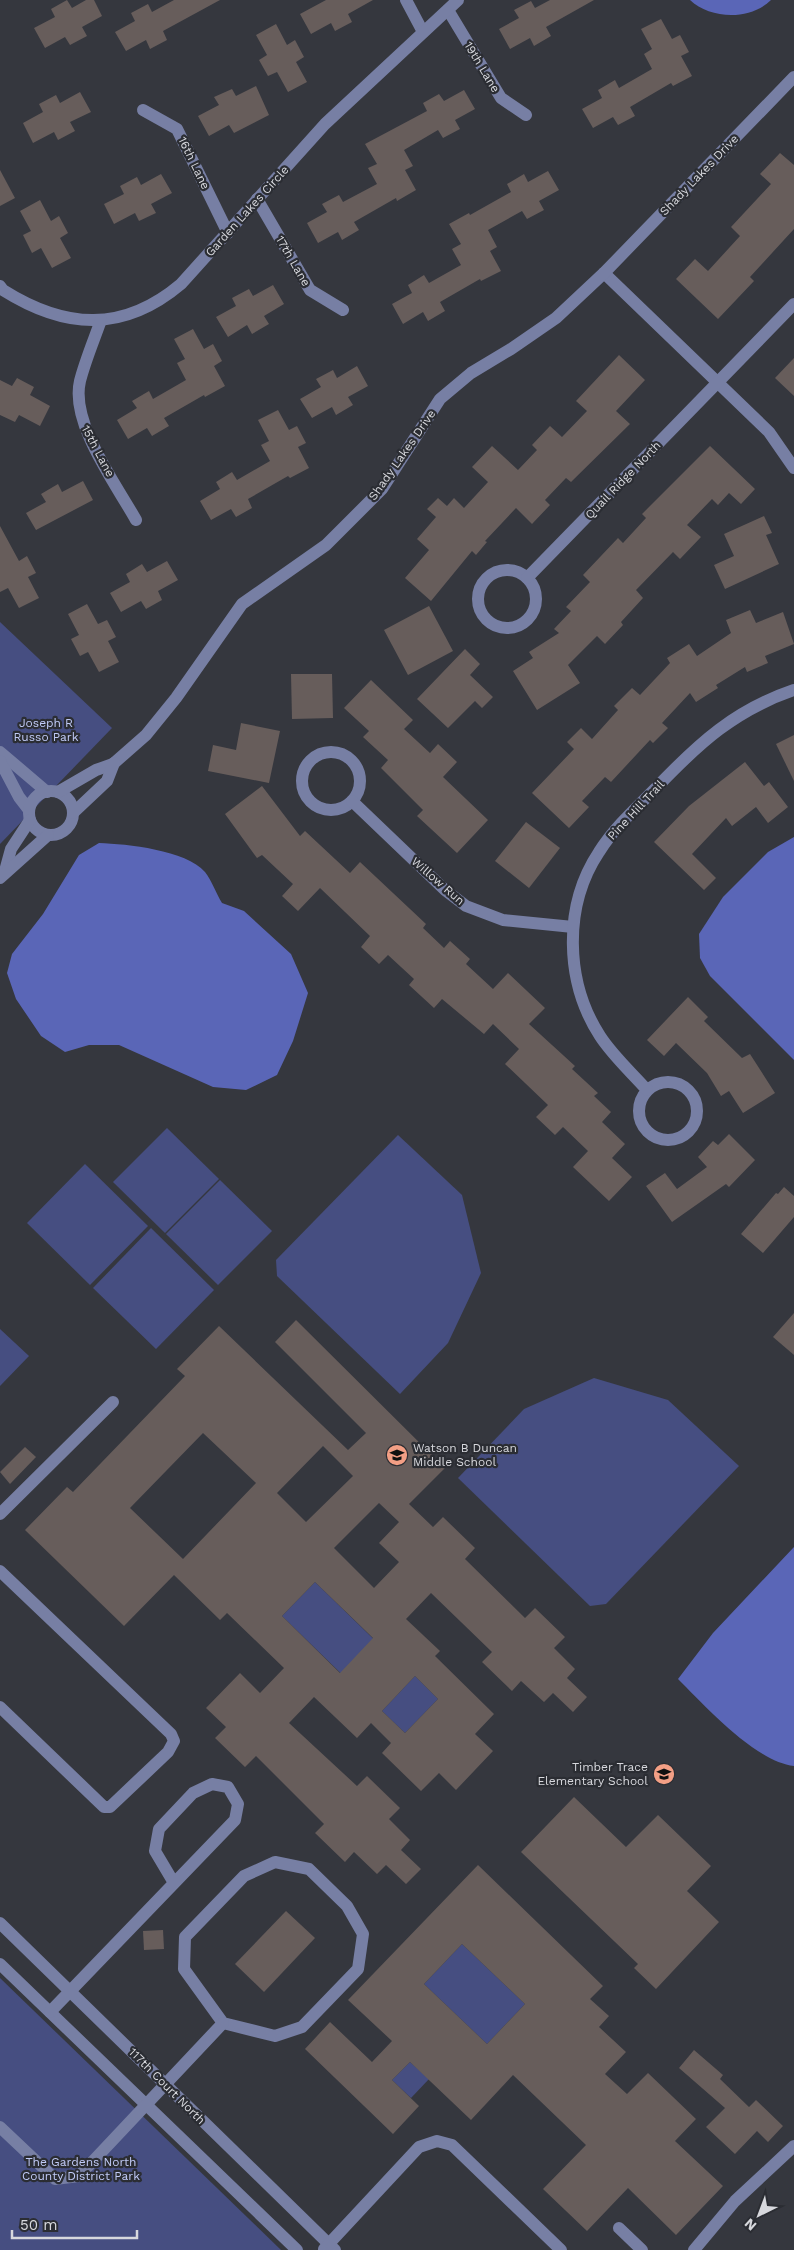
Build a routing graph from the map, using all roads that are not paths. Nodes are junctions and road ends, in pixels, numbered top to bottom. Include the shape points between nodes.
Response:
1 (406, 0) edge
2 (458, 0) edge
3 (448, 10) junction
4 (423, 32) junction
5 (794, 77) edge
6 (142, 110) dead end
7 (526, 115) dead end
8 (257, 199) junction
9 (228, 232) junction
10 (604, 273) junction
11 (1, 291) edge
12 (794, 304) edge
13 (342, 310) dead end
14 (101, 320) junction
15 (719, 381) junction
16 (794, 468) edge
17 (136, 520) dead end
18 (527, 578) junction
19 (794, 690) edge
20 (0, 752) edge
21 (0, 761) edge
22 (114, 763) junction
23 (53, 792) junction
24 (352, 801) junction
25 (73, 813) junction
26 (30, 815) junction
27 (48, 835) junction
28 (2, 875) edge
29 (573, 927) junction
30 (647, 1090) junction
31 (113, 1402) dead end
32 (0, 1514) edge
33 (0, 1571) edge
34 (0, 1707) edge
35 (174, 1883) junction
36 (0, 1923) edge
37 (0, 1964) edge
38 (70, 1990) junction
39 (50, 2012) junction
40 (223, 2023) junction
41 (166, 2086) junction
42 (146, 2107) junction
43 (0, 2127) edge
44 (794, 2146) edge
45 (619, 2228) dead end
46 (329, 2248) edge
47 (296, 2250) edge
48 (561, 2250) edge
49 (642, 2250) edge
50 (694, 2250) edge

1 - 4 street
2 - 3 street, Garden Lakes Circle
3 - 4 street, Garden Lakes Circle
3 - 7 street, 19th Lane via 501,98
4 - 8 street, Garden Lakes Circle via 324,124
5 - 10 street, Shady Lakes Drive
6 - 9 street, 16th Lane via 177,129
8 - 9 street, Garden Lakes Circle
8 - 13 street, 17th Lane via 310,290
9 - 14 street, Garden Lakes Circle via 170,294 132,314
10 - 15 street
10 - 22 street, Shady Lakes Drive via 556,318 471,373 440,399 377,495 326,545 242,604 176,698 146,735
11 - 14 street, Garden Lakes Circle via 54,316
12 - 15 street, Quail Ridge North
14 - 17 street, 15th Lane via 80,383 79,408 86,432
15 - 16 street via 769,432
15 - 18 street, Quail Ridge North
18 - 18 street via 514,571 502,570 489,575 478,592 480,611 485,619 503,629 525,622 532,615 536,601 535,591
19 - 29 street, Pine Hill Trail via 725,723 698,745 613,832 586,876
20 - 23 street
21 - 26 street
22 - 23 street, Shady Lakes Drive
22 - 25 street, Shady Lakes Drive via 107,781
23 - 25 street via 69,800
23 - 26 street via 35,798
24 - 24 street via 361,782 355,763 347,756 327,752 307,764 302,782 309,801 327,810 341,809
24 - 29 street, Willow Run via 466,906 503,920
25 - 27 street via 65,830
26 - 27 street via 37,830
26 - 28 street via 11,849
27 - 28 street
29 - 30 street, Pine Hill Trail via 576,975 587,1012 615,1056
30 - 30 street via 638,1112 646,1131 664,1140 678,1139 686,1134 693,1126 697,1112 692,1093 674,1082 664,1081
31 - 32 street
33 - 34 street via 171,1734 174,1742 168,1752 110,1808 104,1807
35 - 35 street via 235,1820 238,1804 228,1788 212,1784 193,1793 159,1829 155,1851
35 - 38 street
36 - 38 street, 117th Court North
37 - 39 street
38 - 39 street
38 - 41 street, 117th Court North
39 - 42 street
40 - 40 street via 275,2036 302,2026 358,1969 363,1934 348,1906 309,1869 275,1862 244,1876 185,1937 184,1969
40 - 41 street
41 - 42 street
41 - 46 street, 117th Court North
42 - 43 street via 79,2176 55,2179
42 - 47 street
44 - 50 street via 735,2201
45 - 49 street
46 - 48 street via 419,2147 437,2141 452,2145

